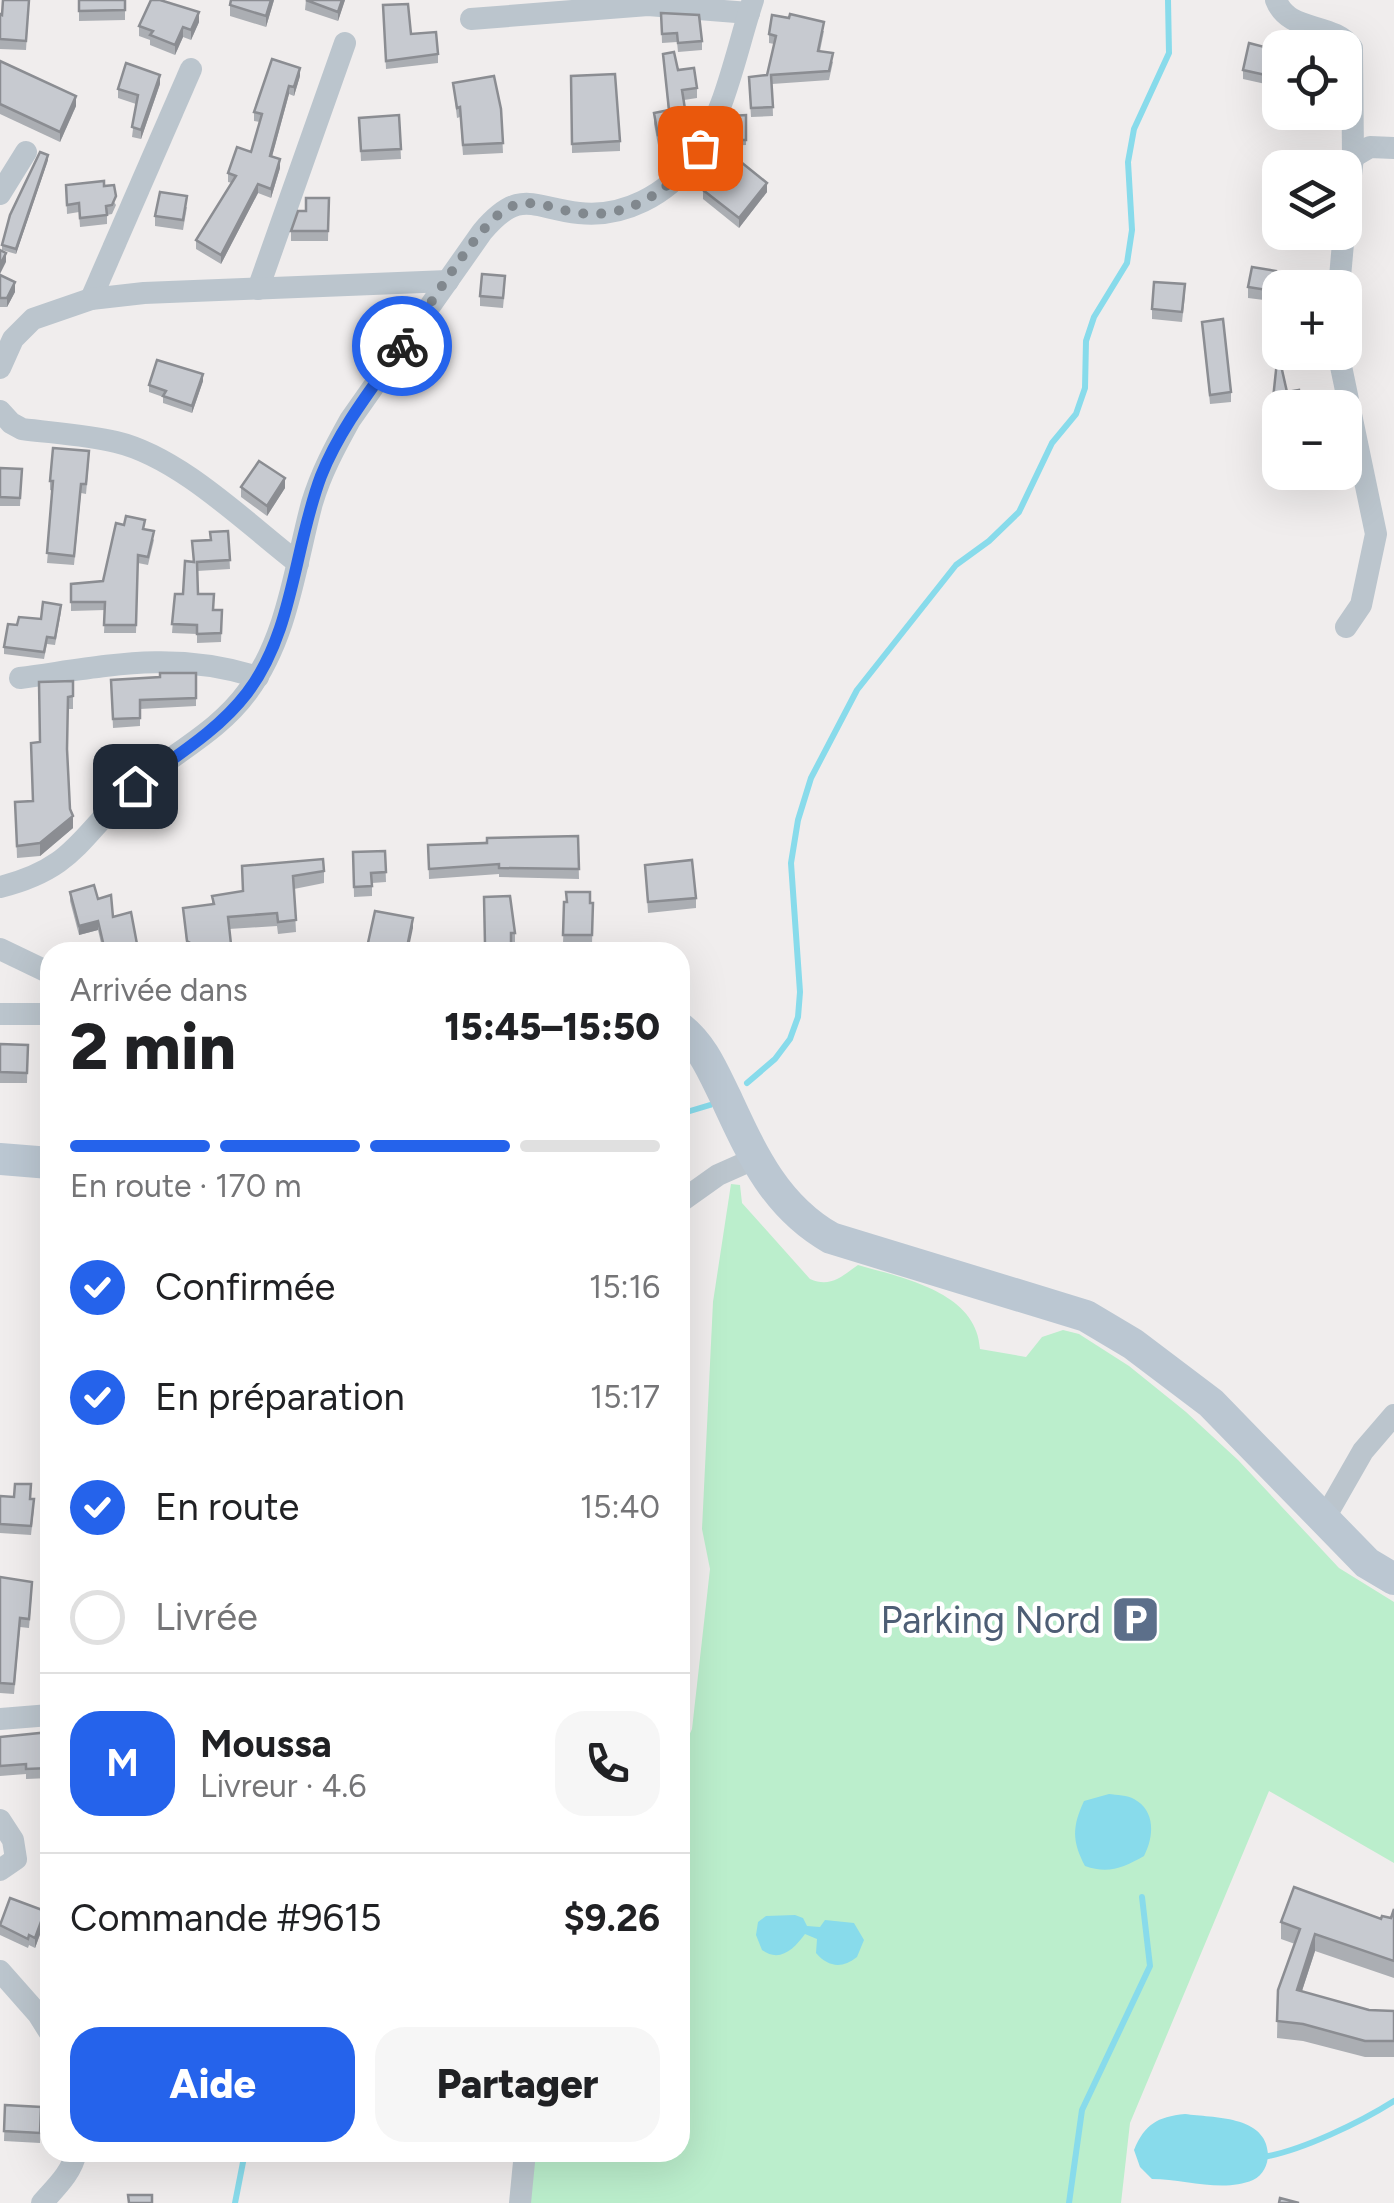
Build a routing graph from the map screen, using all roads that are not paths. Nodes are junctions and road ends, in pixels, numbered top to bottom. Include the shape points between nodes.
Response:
1 (1276, 0) edge
2 (751, 6) edge
3 (471, 19) dead end
4 (345, 43) dead end
5 (191, 69) dead end
6 (1394, 148) edge
7 (1353, 150) edge
8 (1362, 151) edge
9 (26, 152) dead end
10 (0, 194) edge
11 (448, 281) junction
12 (258, 289) junction
13 (91, 299) junction
14 (0, 368) edge
15 (1342, 370) edge
16 (0, 410) edge
17 (298, 563) junction
18 (1346, 628) dead end
19 (258, 677) junction
20 (20, 678) dead end
21 (0, 887) edge
22 (0, 949) edge
23 (40, 969) edge
24 (0, 1014) edge
25 (40, 1014) edge
26 (690, 1035) edge
27 (0, 1159) edge
28 (754, 1159) junction
29 (40, 1162) edge
30 (690, 1195) edge
31 (1394, 1415) edge
32 (1323, 1521) junction
33 (1394, 1578) edge
34 (40, 1716) edge
35 (0, 1719) edge
36 (0, 1820) edge
37 (0, 1870) edge
38 (0, 1971) edge
39 (40, 2017) edge
40 (74, 2162) edge
41 (524, 2162) edge
42 (42, 2203) edge
43 (520, 2203) edge

1 - 7 street via 1291,20 1341,36 1352,48
2 - 3 street via 648,4
2 - 11 street via 700,148 662,192 594,214 544,204 510,207
4 - 12 street
5 - 13 street
6 - 8 street
9 - 10 street
11 - 12 street
11 - 17 street via 334,448
12 - 13 street
13 - 14 street via 32,319
15 - 18 street via 1376,534 1361,606
16 - 17 street via 22,429 118,442 156,460
17 - 19 street
19 - 20 street via 167,660
19 - 21 street via 218,724 135,786 72,854
22 - 23 street
24 - 25 street
26 - 28 main road
27 - 29 main road
28 - 30 street
28 - 32 main road via 780,1198 830,1238 1086,1316 1133,1344 1211,1403
31 - 32 street via 1363,1451
32 - 33 main road via 1367,1563
34 - 35 street
36 - 37 street via 17,1850 16,1860
38 - 39 street
40 - 42 street
41 - 43 street

